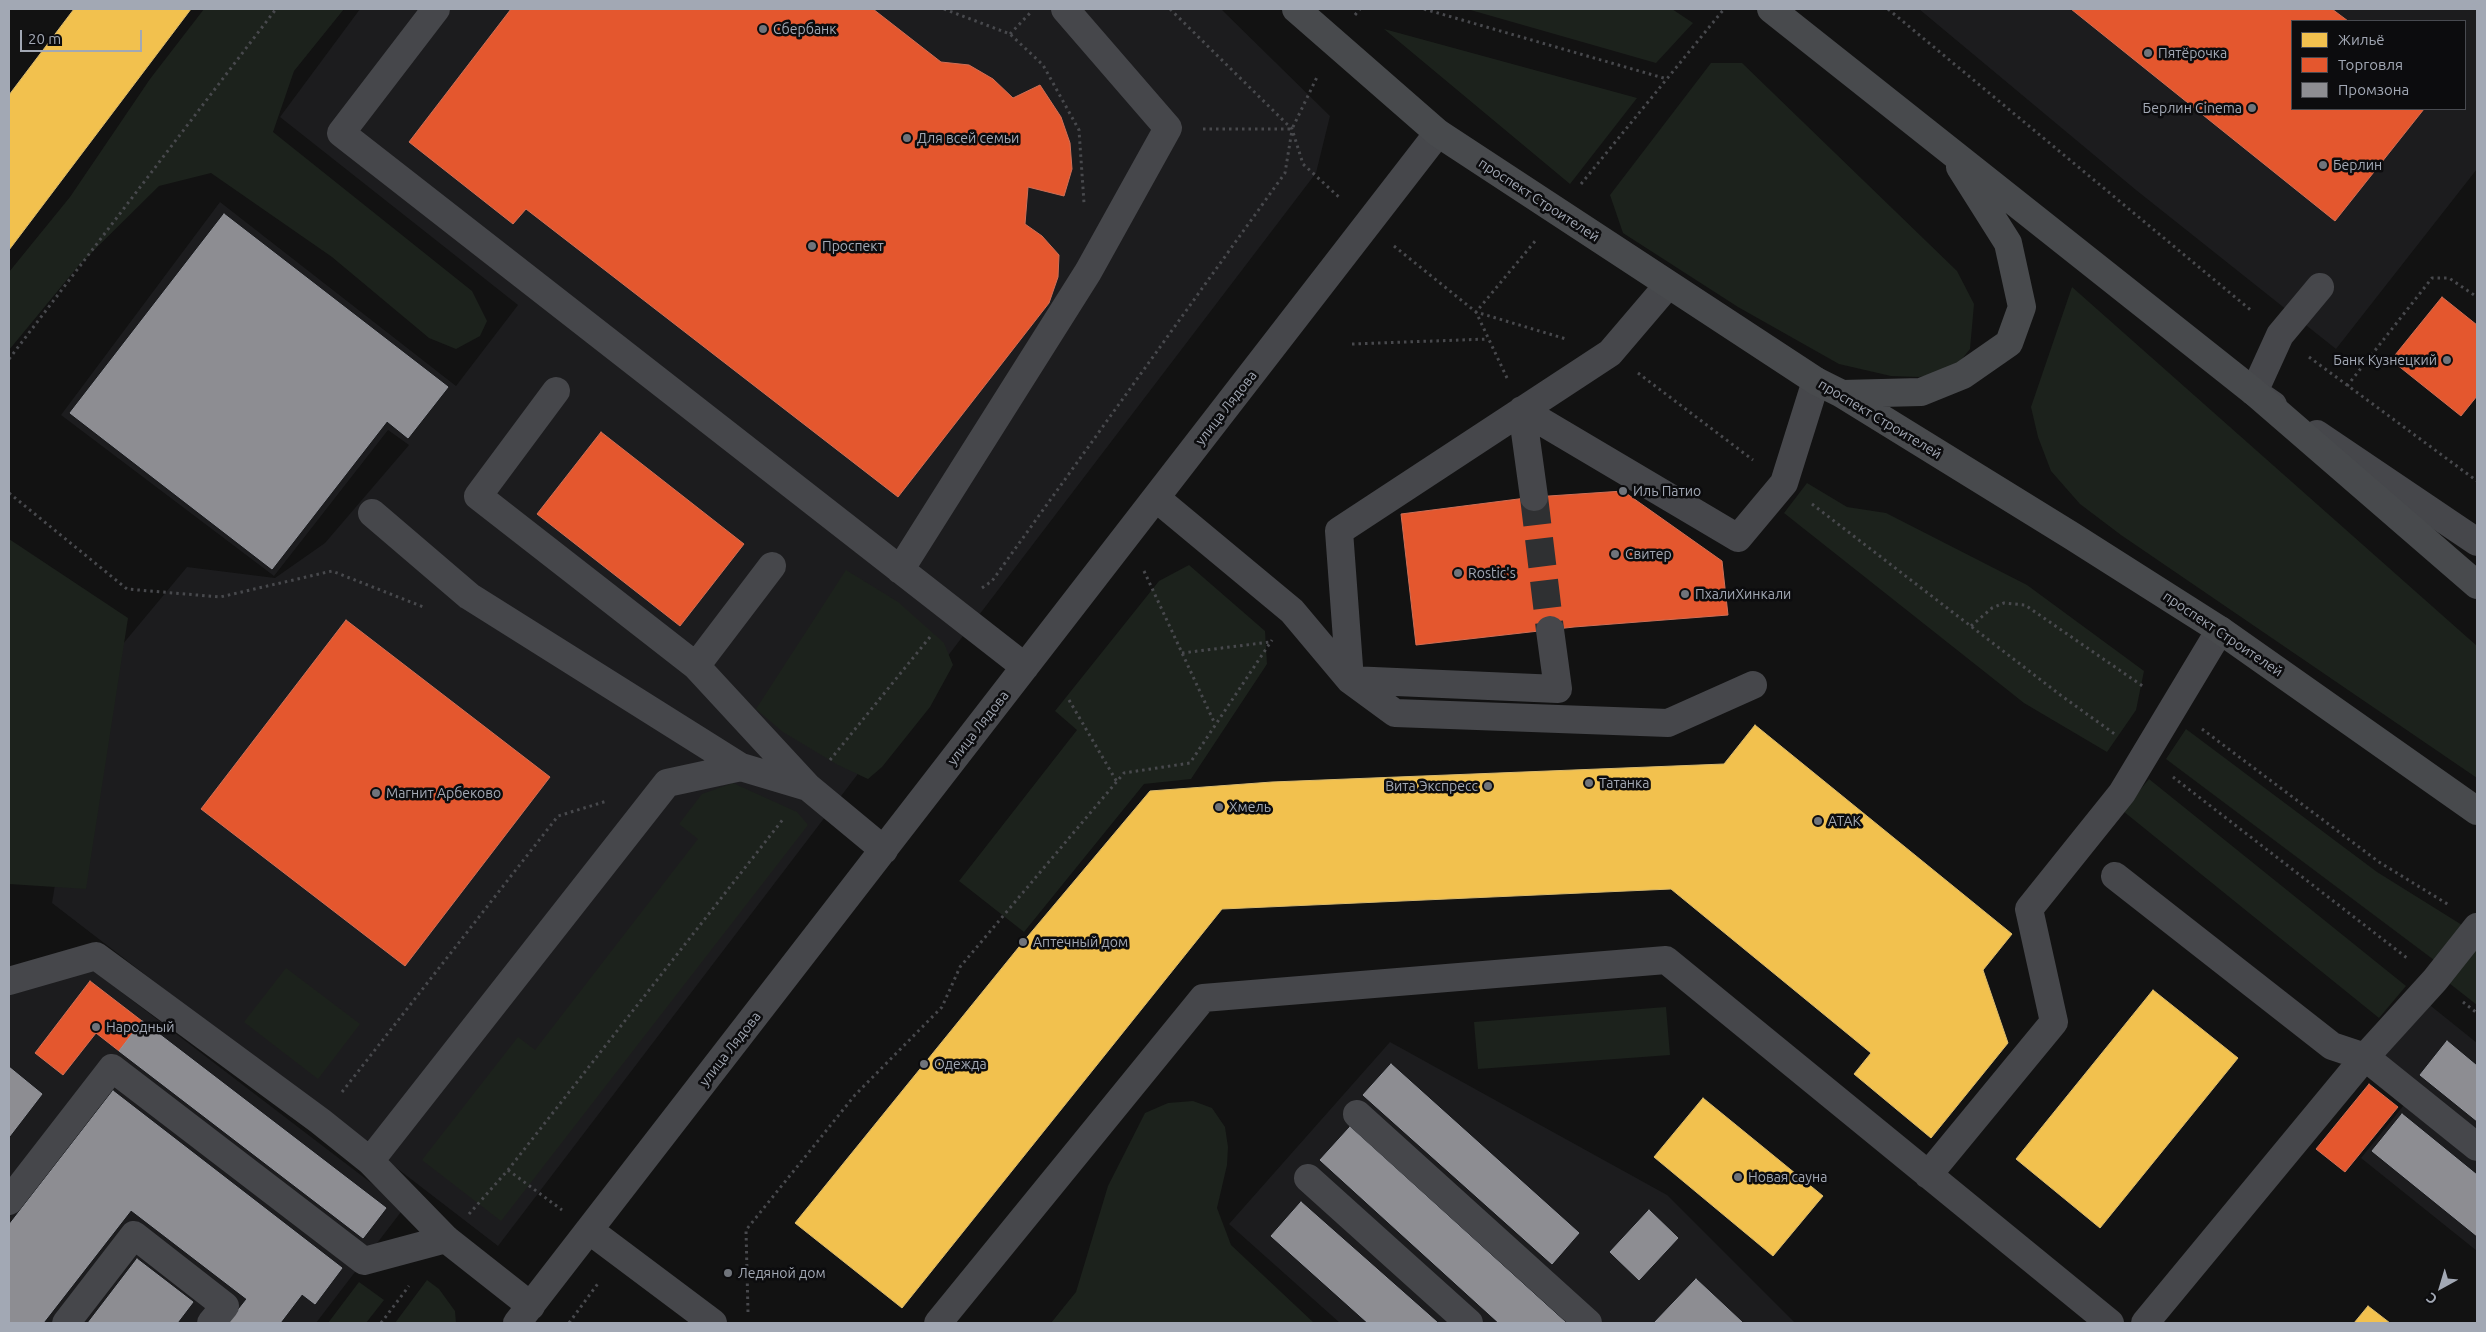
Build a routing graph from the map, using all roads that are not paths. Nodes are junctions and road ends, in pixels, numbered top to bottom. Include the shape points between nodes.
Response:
1 (436, 9) edge
2 (1065, 9) edge
3 (1296, 9) edge
4 (1771, 9) edge
5 (1438, 133) junction
6 (1949, 149) junction
7 (1668, 285) junction
8 (2320, 287) dead end
9 (1816, 381) junction
10 (556, 391) dead end
11 (2254, 392) junction
12 (1842, 394) junction
13 (1522, 410) junction
14 (1534, 497) tunnel mouth
15 (1156, 498) junction
16 (372, 513) dead end
17 (2477, 542) edge
18 (772, 566) dead end
19 (900, 570) junction
20 (2477, 584) edge
21 (1550, 630) tunnel mouth
22 (2220, 630) junction
23 (696, 666) junction
24 (1025, 667) junction
25 (1350, 680) junction
26 (1753, 685) dead end
27 (741, 767) junction
28 (808, 787) junction
29 (2477, 811) edge
30 (884, 850) junction
31 (2115, 876) dead end
32 (2477, 928) edge
33 (9, 981) edge
34 (2365, 1057) junction
35 (1357, 1114) dead end
36 (2477, 1147) edge
37 (370, 1161) junction
38 (1928, 1175) junction
39 (1308, 1178) dead end
40 (9, 1202) edge
41 (589, 1230) junction
42 (446, 1239) junction
43 (524, 1315) edge
44 (66, 1323) edge
45 (211, 1323) edge
46 (713, 1323) edge
47 (938, 1323) edge
48 (1469, 1323) edge
49 (1588, 1323) edge
50 (2110, 1323) edge
51 (2145, 1323) edge

1 - 19 street via 341,133
2 - 19 street via 1168,128 1088,272
3 - 5 main road, проспект Строителей
4 - 6 main road
5 - 7 main road, проспект Строителей
5 - 15 street, улица Лядова
6 - 11 main road
6 - 12 main road via 2008,243 2022,307 2009,343 1964,375 1921,392
7 - 9 main road, проспект Строителей
7 - 13 street via 1610,352
8 - 11 street via 2280,335
9 - 12 main road, проспект Строителей
9 - 13 street via 1784,482 1738,538
10 - 23 street via 478,496
11 - 17 street
11 - 20 main road
12 - 22 main road, проспект Строителей
13 - 14 street
13 - 25 street via 1339,531
15 - 24 street, улица Лядова
15 - 25 street via 1292,611
16 - 27 street via 469,596
18 - 23 street
19 - 24 street
21 - 25 street via 1558,688
22 - 29 main road, проспект Строителей
22 - 38 street via 2122,793 2029,910 2054,1022
23 - 28 street
24 - 30 street, улица Лядова
25 - 26 street via 1395,713 1668,723
27 - 28 street
27 - 37 street via 667,783
28 - 30 street
30 - 41 street, улица Лядова
31 - 34 street via 2332,1046
32 - 34 street
33 - 37 street via 96,956
34 - 36 street
34 - 51 street
35 - 49 street
37 - 42 street
38 - 47 street via 1666,960 1203,998
38 - 50 street
39 - 48 street
40 - 42 street via 112,1068 364,1261
41 - 43 street, улица Лядова
41 - 46 street
42 - 43 street
44 - 45 street via 134,1235 225,1306

